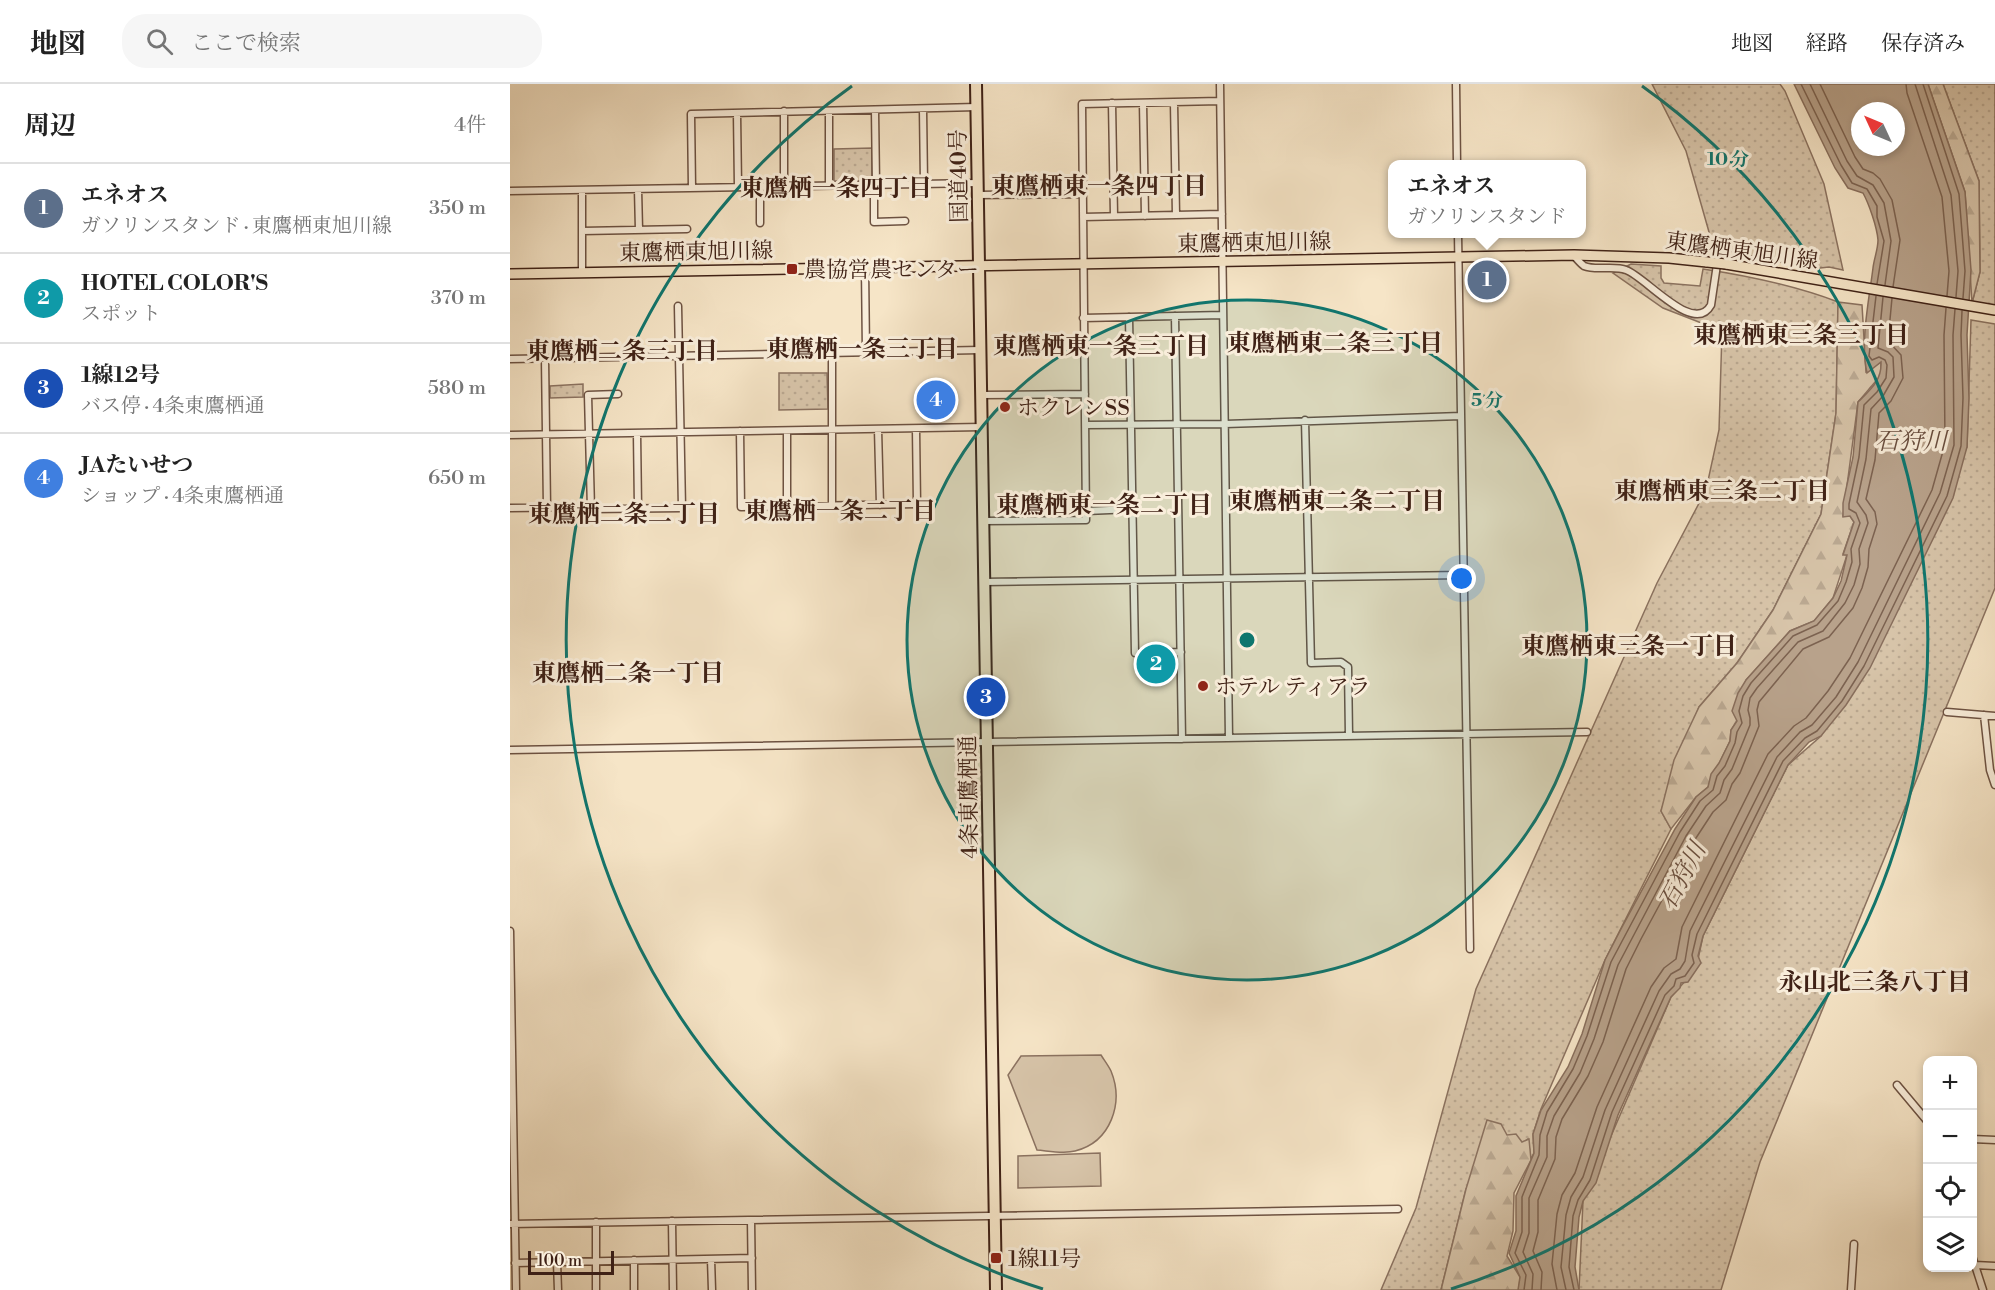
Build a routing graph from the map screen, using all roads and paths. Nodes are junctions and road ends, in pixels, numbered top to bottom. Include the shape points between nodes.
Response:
1 (976, 84) edge
2 (1220, 84) edge
3 (1456, 84) edge
4 (1220, 101) junction
5 (1143, 103) junction
6 (1174, 103) junction
7 (1112, 104) junction
8 (976, 107) junction
9 (923, 108) junction
10 (875, 110) junction
11 (784, 111) junction
12 (829, 111) junction
13 (737, 113) junction
14 (1457, 160) edge
15 (978, 183) junction
16 (875, 184) junction
17 (924, 184) junction
18 (829, 185) junction
19 (784, 186) junction
20 (738, 187) junction
21 (760, 187) junction
22 (692, 188) junction
23 (638, 189) junction
24 (582, 190) junction
25 (510, 191) edge
26 (1083, 194) junction
27 (978, 195) junction
28 (1222, 214) junction
29 (1176, 215) junction
30 (1114, 216) junction
31 (1145, 216) junction
32 (1083, 217) junction
33 (905, 221) dead end
34 (760, 223) dead end
35 (687, 229) dead end
36 (639, 230) junction
37 (582, 231) junction
38 (1458, 238) edge
39 (1719, 251) dead end
40 (1574, 255) junction
41 (1459, 257) junction
42 (1223, 262) junction
43 (1083, 265) junction
44 (980, 267) junction
45 (865, 268) junction
46 (582, 273) junction
47 (510, 274) edge
48 (678, 306) dead end
49 (1995, 310) edge
50 (1223, 315) junction
51 (1175, 316) junction
52 (1129, 317) junction
53 (1083, 318) junction
54 (980, 350) junction
55 (832, 352) junction
56 (866, 352) junction
57 (679, 355) junction
58 (510, 358) edge
59 (546, 358) junction
60 (618, 394) dead end
61 (1085, 394) junction
62 (981, 395) junction
63 (1461, 416) junction
64 (1305, 420) junction
65 (1132, 424) junction
66 (1177, 424) junction
67 (1225, 424) junction
68 (1085, 425) junction
69 (982, 427) junction
70 (878, 429) junction
71 (916, 429) junction
72 (832, 430) junction
73 (740, 431) junction
74 (787, 431) junction
75 (680, 432) junction
76 (589, 434) junction
77 (637, 434) junction
78 (510, 435) edge
79 (547, 435) junction
80 (880, 505) junction
81 (832, 506) junction
82 (591, 507) junction
83 (787, 507) junction
84 (510, 508) edge
85 (547, 508) junction
86 (638, 508) junction
87 (1133, 509) junction
88 (1086, 511) junction
89 (983, 521) junction
90 (1463, 575) junction
91 (1309, 577) junction
92 (1227, 578) junction
93 (1180, 579) junction
94 (1134, 581) junction
95 (984, 582) junction
96 (1181, 652) junction
97 (1947, 712) dead end
98 (1984, 715) junction
99 (1995, 716) edge
100 (1587, 732) dead end
101 (1466, 734) junction
102 (1348, 736) junction
103 (1228, 738) junction
104 (1182, 739) junction
105 (987, 742) junction
106 (510, 750) edge
107 (1995, 785) edge
108 (510, 931) edge
109 (1470, 948) dead end
110 (1897, 1085) dead end
111 (1923, 1116) edge
112 (1977, 1139) edge
113 (1995, 1140) edge
114 (1398, 1209) dead end
115 (995, 1216) junction
116 (751, 1220) junction
117 (672, 1221) junction
118 (596, 1222) junction
119 (513, 1224) edge
120 (1854, 1244) dead end
121 (752, 1258) junction
122 (673, 1259) junction
123 (711, 1259) junction
124 (596, 1260) junction
125 (634, 1260) junction
126 (557, 1262) junction
127 (515, 1263) junction
128 (1977, 1265) edge
129 (1995, 1266) edge
130 (1977, 1271) edge
131 (516, 1290) edge
132 (558, 1290) edge
133 (596, 1290) edge
134 (634, 1290) edge
135 (673, 1290) edge
136 (712, 1290) edge
137 (752, 1290) edge
138 (996, 1290) edge
139 (1851, 1290) edge
140 (1983, 1290) edge

1 - 8 highway, 国道40号
2 - 4 street
3 - 14 street
4 - 6 street
4 - 28 street
5 - 6 street
5 - 7 street
5 - 31 street
6 - 29 street
7 - 26 street via 1082,104
7 - 30 street
8 - 9 street
8 - 15 highway, 国道40号
9 - 10 street
9 - 17 street
10 - 12 street
10 - 16 street
11 - 12 street
11 - 13 street
11 - 19 street
12 - 18 street
13 - 20 street
13 - 22 street via 691,114
15 - 17 street
15 - 27 highway, 国道40号
16 - 17 street
16 - 18 street
16 - 33 street via 874,222
18 - 19 street
19 - 21 street
20 - 21 street
20 - 22 street
21 - 34 street
22 - 23 street
23 - 24 street
23 - 36 street
24 - 25 street
24 - 37 street
26 - 27 street
26 - 32 street
27 - 44 highway, 国道40号
28 - 29 street
28 - 42 street
29 - 31 street
30 - 31 street
30 - 32 street
32 - 43 street
35 - 36 street
36 - 37 street
37 - 46 street
38 - 41 street
39 - 40 street via 1711,305 1698,315 1667,300 1626,269 1585,266
40 - 41 main road, 東鷹栖東旭川線
40 - 49 main road, 東鷹栖東旭川線, bridge via 1726,264
41 - 42 main road, 東鷹栖東旭川線
41 - 63 street
42 - 43 main road, 東鷹栖東旭川線
42 - 50 street
43 - 44 main road, 東鷹栖東旭川線
43 - 53 street
44 - 45 main road, 東鷹栖東旭川線
44 - 54 highway, 4条東鷹栖通
45 - 46 main road, 東鷹栖東旭川線
45 - 56 street
46 - 47 main road, 東鷹栖東旭川線
48 - 57 street
50 - 51 street
50 - 67 street
51 - 52 street
51 - 66 street
52 - 53 street
52 - 65 street
53 - 61 street
54 - 56 street
54 - 62 highway, 4条東鷹栖通
55 - 56 street
55 - 57 street
55 - 72 street
57 - 59 street
57 - 75 street
58 - 59 street
59 - 79 street
60 - 76 street via 588,395
61 - 62 street
61 - 68 street
62 - 69 highway, 4条東鷹栖通
63 - 64 street
63 - 90 street
64 - 67 street
64 - 91 street
65 - 66 street
65 - 68 street
65 - 87 street
66 - 67 street
66 - 93 street
67 - 92 street
68 - 88 street
69 - 71 street
69 - 89 highway, 4条東鷹栖通
70 - 71 street
70 - 72 street
70 - 80 street
71 - 80 street via 916,504
72 - 74 street
72 - 81 street
73 - 74 street
73 - 75 street
73 - 83 street via 741,507
74 - 83 street
75 - 77 street
75 - 86 street via 682,507
76 - 77 street
76 - 79 street
76 - 82 street
77 - 86 street
78 - 79 street
79 - 85 street
80 - 81 street
81 - 83 street
82 - 85 street
82 - 86 street
84 - 85 street
87 - 88 street
87 - 94 street
88 - 89 street via 1086,520
89 - 95 highway, 4条東鷹栖通
90 - 91 street
90 - 101 street
91 - 92 street
91 - 102 street via 1311,663 1341,662 1348,667
92 - 93 street
92 - 103 street
93 - 94 street
93 - 96 street
94 - 95 street
94 - 96 street via 1135,653
95 - 105 highway, 4条東鷹栖通
96 - 104 street
97 - 98 street
98 - 99 street
98 - 107 street
100 - 101 street
101 - 102 street
101 - 109 street
102 - 103 street
103 - 104 street
104 - 105 street
105 - 106 street
105 - 115 highway, 4条東鷹栖通
108 - 119 street
110 - 111 street
112 - 113 street
114 - 115 street
115 - 116 street
115 - 138 highway, 4条東鷹栖通
116 - 117 street
116 - 121 street
117 - 118 street
117 - 122 street
118 - 119 street
118 - 124 street
119 - 127 street
120 - 139 street
121 - 123 street
121 - 137 street
122 - 123 street
122 - 125 street
122 - 135 street
123 - 136 street
124 - 125 street
124 - 126 street
124 - 133 street
125 - 134 street
126 - 127 street
126 - 132 street
127 - 131 street
128 - 129 street
130 - 140 street

